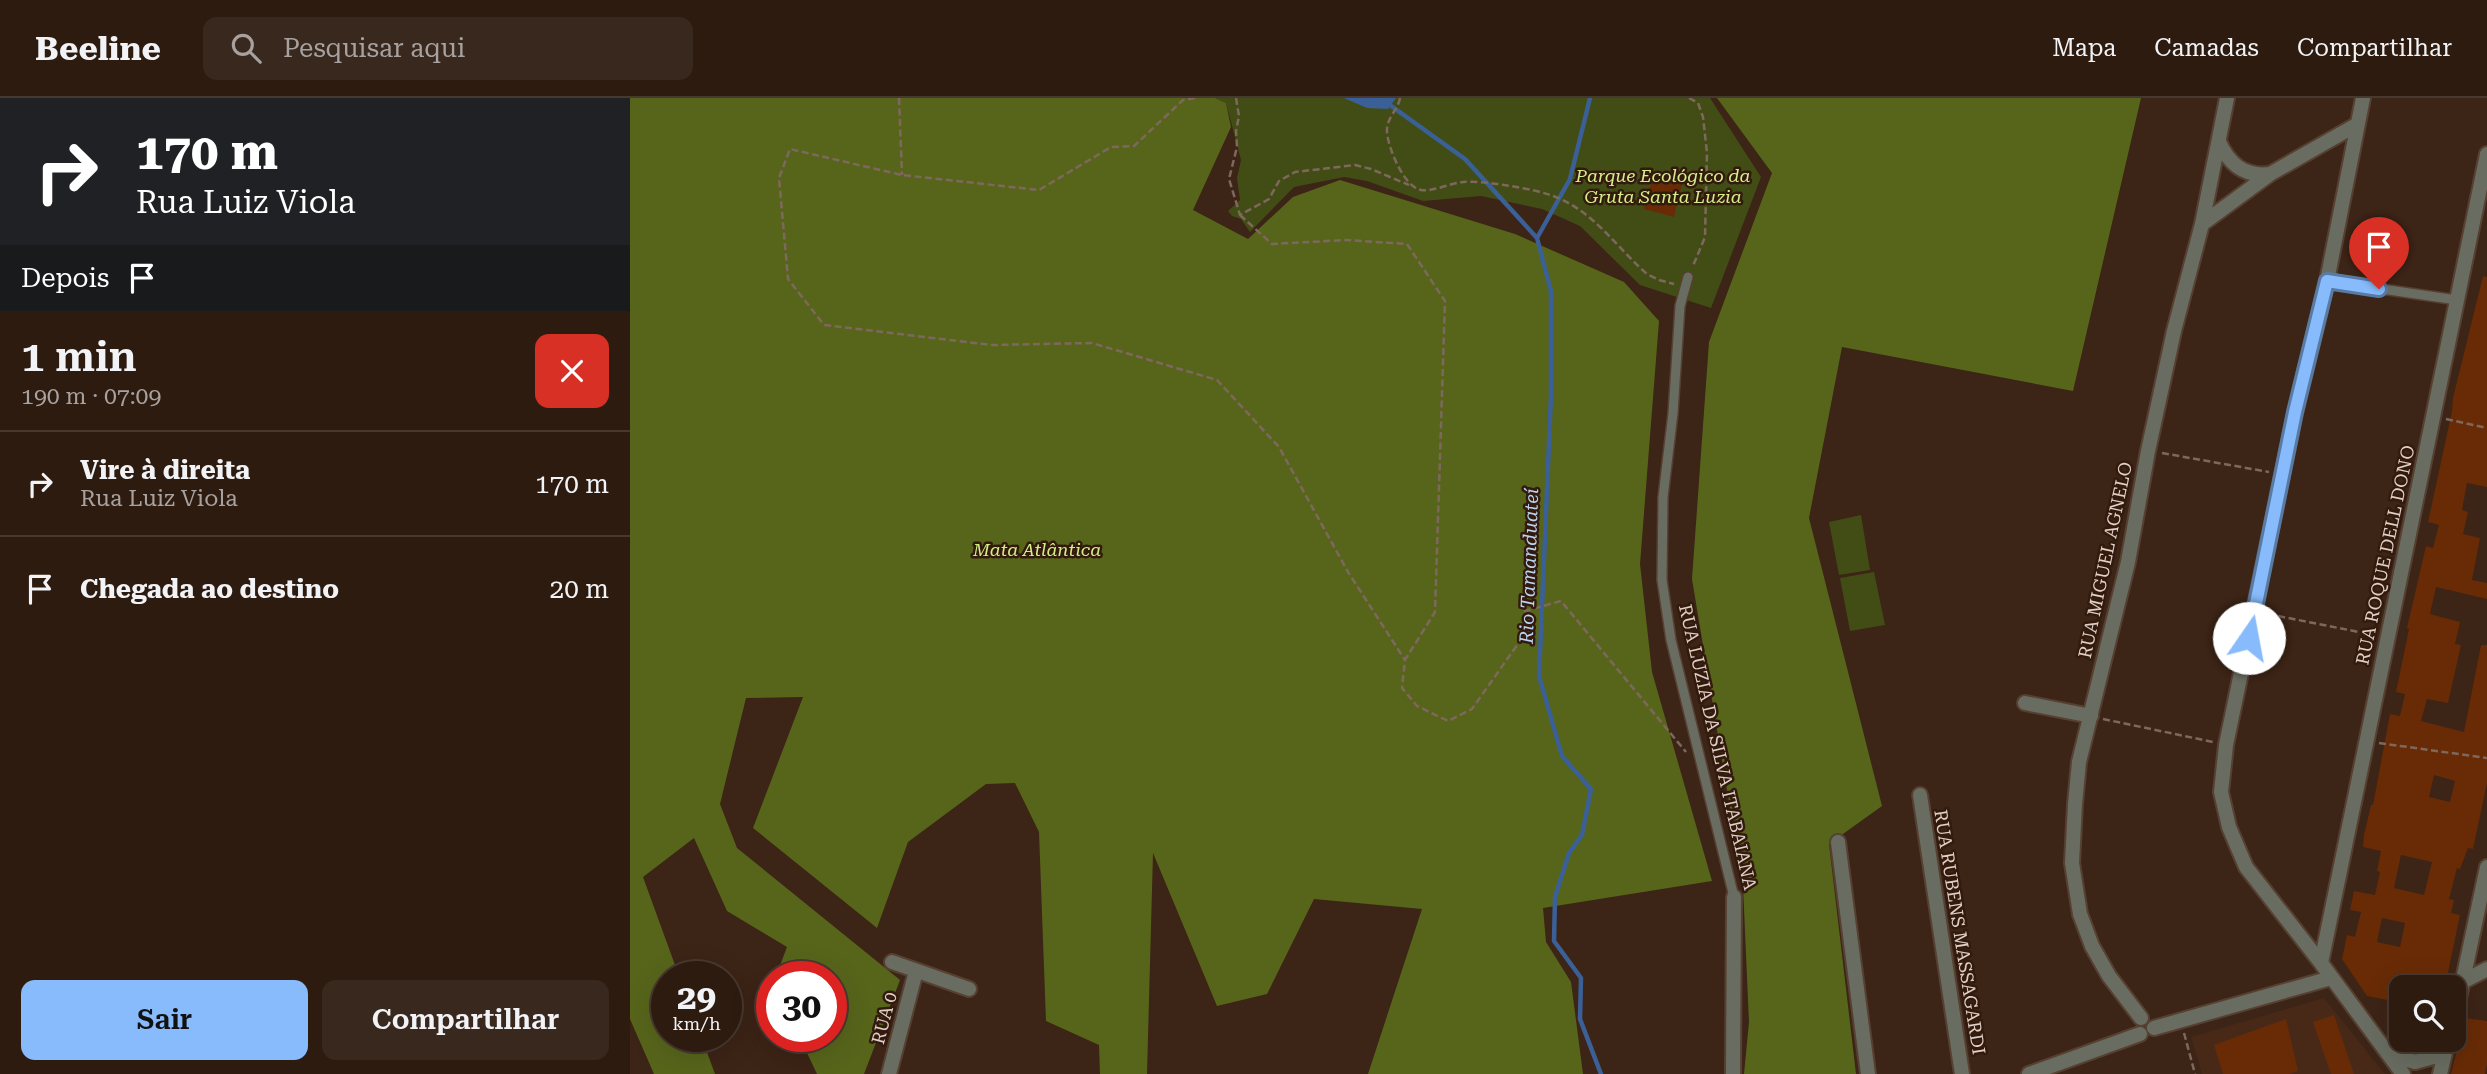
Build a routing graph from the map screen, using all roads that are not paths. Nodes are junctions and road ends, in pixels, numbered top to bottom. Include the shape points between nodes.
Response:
1 (2227, 98) edge
2 (2362, 98) edge
3 (2358, 124) junction
4 (2219, 142) junction
5 (2487, 154) edge
6 (2270, 174) junction
7 (2202, 224) junction
8 (1688, 277) road end
9 (2327, 281) junction
10 (2457, 300) junction
11 (2025, 703) dead end
12 (2091, 716) junction
13 (1920, 795) dead end
14 (1838, 842) dead end
15 (2487, 867) edge
16 (1734, 897) joint
17 (892, 962) dead end
18 (2321, 963) junction
19 (2487, 969) edge
20 (916, 971) junction
21 (2465, 975) edge
22 (2331, 978) junction
23 (2466, 980) edge
24 (969, 989) dead end
25 (2141, 1018) junction
26 (2154, 1028) junction
27 (2140, 1034) junction
28 (2390, 1055) junction
29 (2442, 1062) edge
30 (889, 1074) edge
31 (1733, 1074) edge
32 (1868, 1074) edge
33 (1962, 1074) edge
34 (2029, 1074) edge
35 (2403, 1074) edge

1 - 4 street, RUA MIGUEL AGNELO
2 - 3 street
3 - 6 street
3 - 9 street
4 - 6 street via 2237,167 2253,174
4 - 7 street, RUA MIGUEL AGNELO
5 - 10 street, RUA ROQUE DELL DONO
6 - 7 street
7 - 12 street, RUA MIGUEL AGNELO via 2174,331 2128,562
8 - 16 lane, RUA LUZIA DA SILVA ITABAIANA via 1680,306 1663,497 1662,579 1671,640
9 - 10 lane
9 - 18 street via 2226,745 2221,793 2246,867
10 - 18 street, RUA ROQUE DELL DONO
11 - 12 street
12 - 25 street, RUA MIGUEL AGNELO via 2074,804 2072,863 2080,914 2109,976
13 - 33 street, RUA RUBENS MASSAGARDI
14 - 32 street
15 - 21 street
16 - 31 street, RUA LUZIA DA SILVA ITABAIANA
17 - 20 street
18 - 22 street
19 - 23 street
20 - 24 street
20 - 30 street, RUA 0
22 - 26 street
22 - 28 street
25 - 26 street via 2151,1020
25 - 27 street via 2136,1027
26 - 27 street via 2149,1035
27 - 34 street
28 - 29 street via 2415,1062
28 - 35 street

